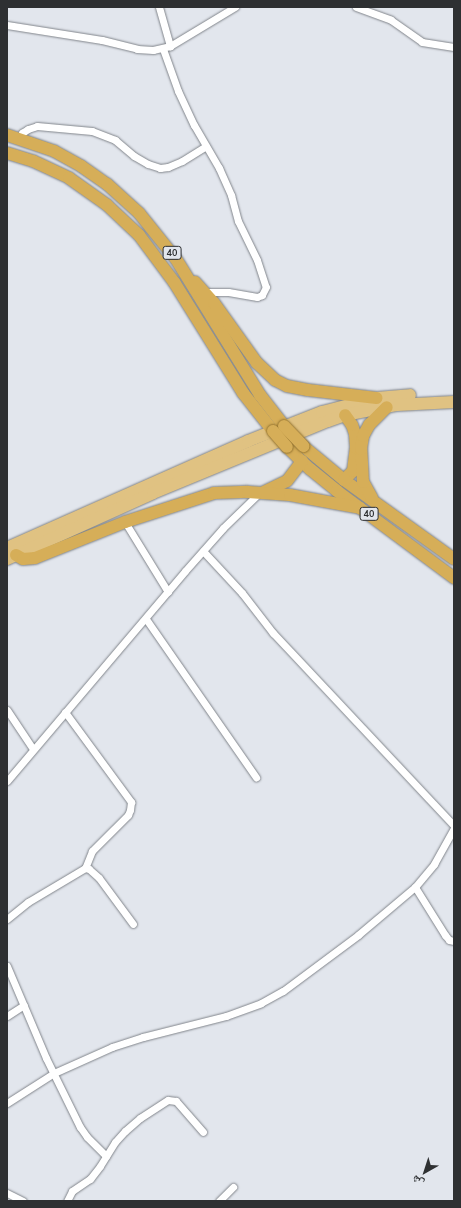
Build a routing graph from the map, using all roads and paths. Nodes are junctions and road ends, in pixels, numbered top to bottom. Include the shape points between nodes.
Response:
1 (159, 7) edge
2 (236, 7) edge
3 (356, 7) edge
4 (7, 25) edge
5 (170, 46) junction
6 (454, 47) edge
7 (163, 48) junction
8 (7, 135) edge
9 (19, 139) junction
10 (206, 146) junction
11 (7, 153) edge
12 (183, 270) junction
13 (206, 292) junction
14 (454, 395) edge
15 (377, 398) junction
16 (454, 402) edge
17 (387, 407) junction
18 (345, 415) junction
19 (302, 461) junction
20 (344, 480) junction
21 (259, 493) junction
22 (375, 502) junction
23 (360, 508) junction
24 (124, 522) junction
25 (203, 551) junction
26 (10, 552) edge
27 (454, 559) edge
28 (454, 578) edge
29 (168, 592) junction
30 (146, 619) junction
31 (7, 710) edge
32 (65, 712) junction
33 (33, 749) junction
34 (256, 777) dead end
35 (7, 781) edge
36 (454, 827) edge
37 (85, 868) junction
38 (415, 887) junction
39 (7, 919) edge
40 (133, 924) dead end
41 (454, 941) edge
42 (7, 966) edge
43 (24, 1005) junction
44 (7, 1016) edge
45 (54, 1073) junction
46 (7, 1103) edge
47 (203, 1132) dead end
48 (106, 1156) junction
49 (233, 1187) dead end
50 (8, 1196) edge
51 (23, 1201) edge
52 (67, 1201) edge
53 (219, 1201) edge

1 - 5 street
2 - 5 street
3 - 6 street via 391,20 422,42
4 - 7 street via 102,40 137,49
5 - 7 street
7 - 10 street via 187,112
8 - 9 highway, 40
9 - 10 street via 28,129 37,126 92,131 115,140 134,156 160,168 182,161
9 - 12 highway, 40 via 54,151 107,184 154,229
10 - 13 street via 231,195 238,220 257,260 266,287 262,295 257,297 228,292
11 - 19 highway, 40, bridge via 34,161 69,178 107,205 139,235 174,282 244,393 273,431
12 - 13 highway
12 - 20 highway, 40, bridge via 260,395 303,446
13 - 15 highway via 257,363 275,380 308,390
14 - 15 main road
15 - 26 main road via 322,412 248,441
16 - 17 main road via 412,403
17 - 18 main road
17 - 22 highway via 369,425 363,436 361,449 364,482
18 - 20 highway via 355,434 356,448 353,471
18 - 26 main road via 299,431
19 - 21 highway via 287,481
19 - 23 highway, 40
20 - 22 highway, 40
21 - 23 highway via 290,495
21 - 24 highway via 214,494
21 - 25 street
22 - 27 highway, 40
23 - 28 highway, 40
24 - 26 highway via 35,558 23,559
24 - 29 street
25 - 29 street
25 - 36 street via 242,593 273,633
29 - 30 street
30 - 32 street
30 - 34 street
31 - 33 street
32 - 33 street
32 - 37 street via 130,802 128,815 96,846 89,855
33 - 35 street
36 - 38 street via 434,864
37 - 39 street via 28,902
37 - 40 street via 99,878
38 - 41 street via 447,938
38 - 45 street via 353,940 270,998 226,1016 126,1042
42 - 43 street
43 - 44 street
43 - 45 street
45 - 46 street
45 - 48 street via 80,1127
47 - 48 street via 176,1101 168,1100 133,1123
48 - 52 street via 90,1179 72,1191
49 - 53 street
50 - 51 street

